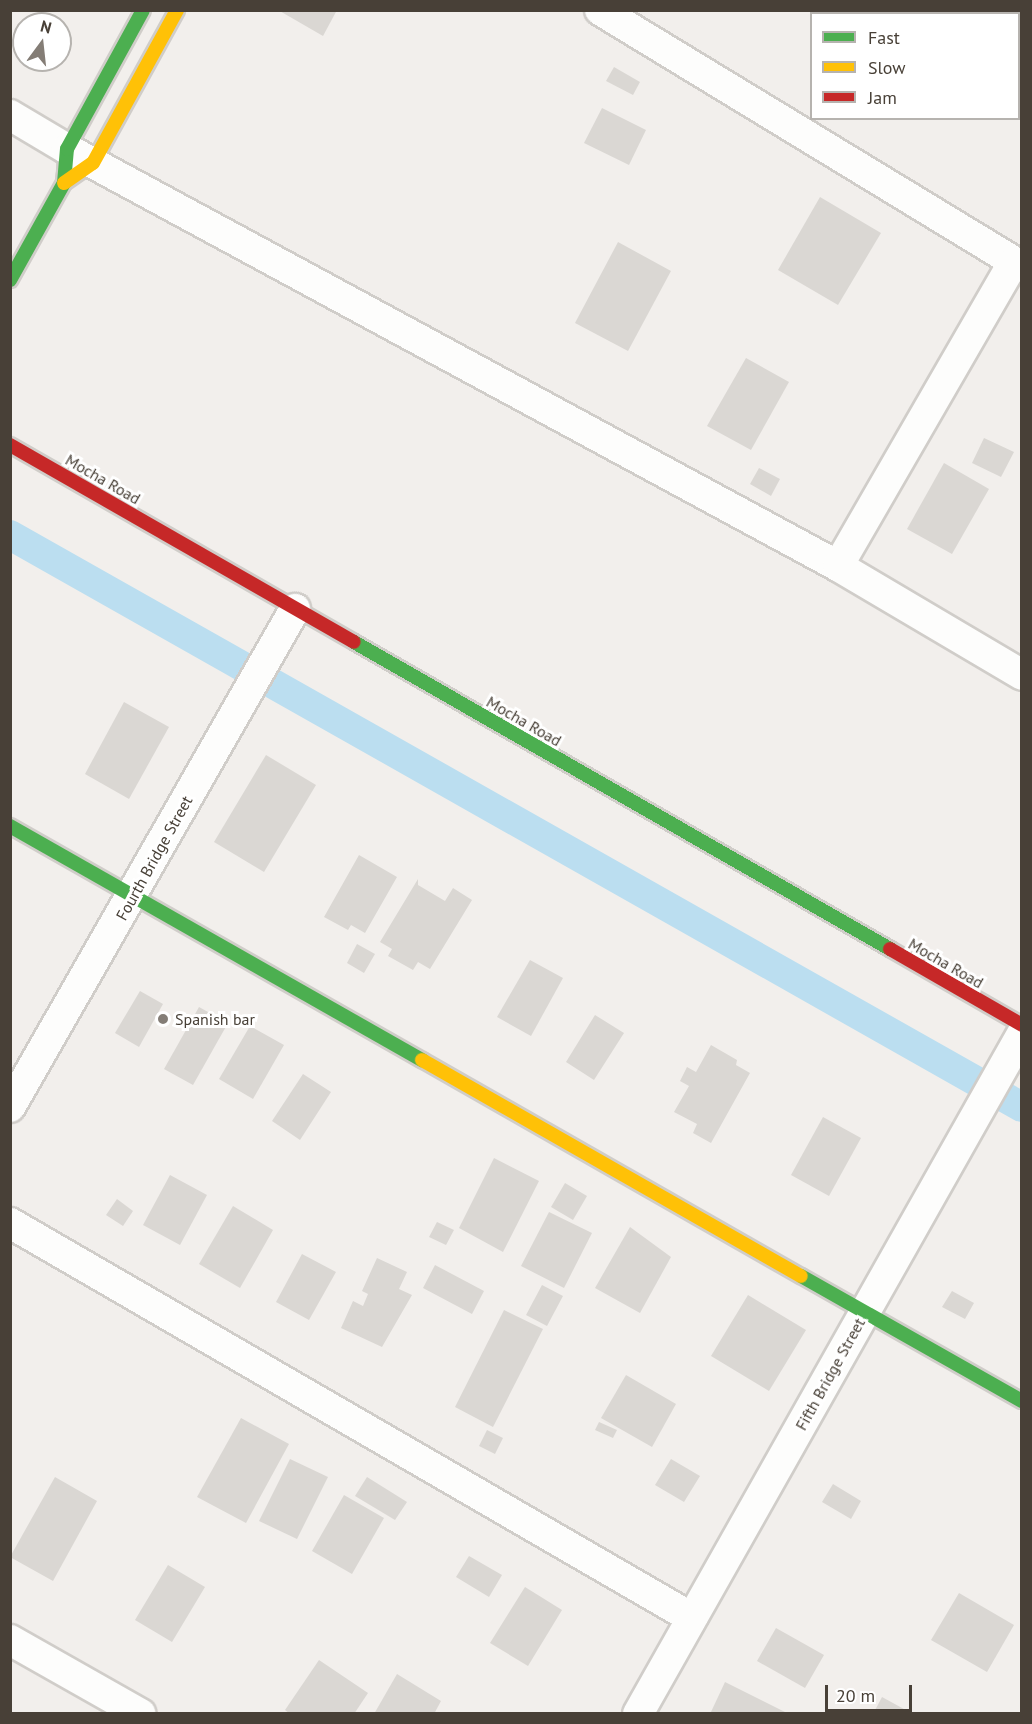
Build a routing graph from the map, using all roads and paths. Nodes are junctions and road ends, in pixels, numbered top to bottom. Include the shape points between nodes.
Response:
1 (143, 10) edge
2 (177, 10) edge
3 (600, 10) edge
4 (10, 115) edge
5 (66, 149) junction
6 (93, 163) junction
7 (64, 183) junction
8 (1017, 265) edge
9 (10, 280) edge
10 (10, 445) edge
11 (838, 566) junction
12 (295, 609) junction
13 (1022, 675) edge
14 (10, 826) edge
15 (135, 895) junction
16 (1022, 1025) edge
17 (1022, 1034) edge
18 (10, 1107) edge
19 (10, 1223) edge
20 (865, 1312) junction
21 (1022, 1401) edge
22 (692, 1618) junction
23 (10, 1640) edge
24 (141, 1713) edge
25 (638, 1713) edge

1 - 5 street
2 - 6 street
3 - 8 street
4 - 5 street
5 - 6 street
5 - 7 street
6 - 7 street
6 - 11 street
7 - 9 street
8 - 11 street
10 - 12 street, Mocha Road
11 - 13 street
12 - 15 street, Fourth Bridge Street
12 - 16 street, Mocha Road
14 - 15 street
15 - 18 street, Fourth Bridge Street
15 - 20 street
17 - 20 street, Fifth Bridge Street
19 - 22 street
20 - 21 street
20 - 22 street, Fifth Bridge Street
22 - 25 street, Fifth Bridge Street
23 - 24 street

